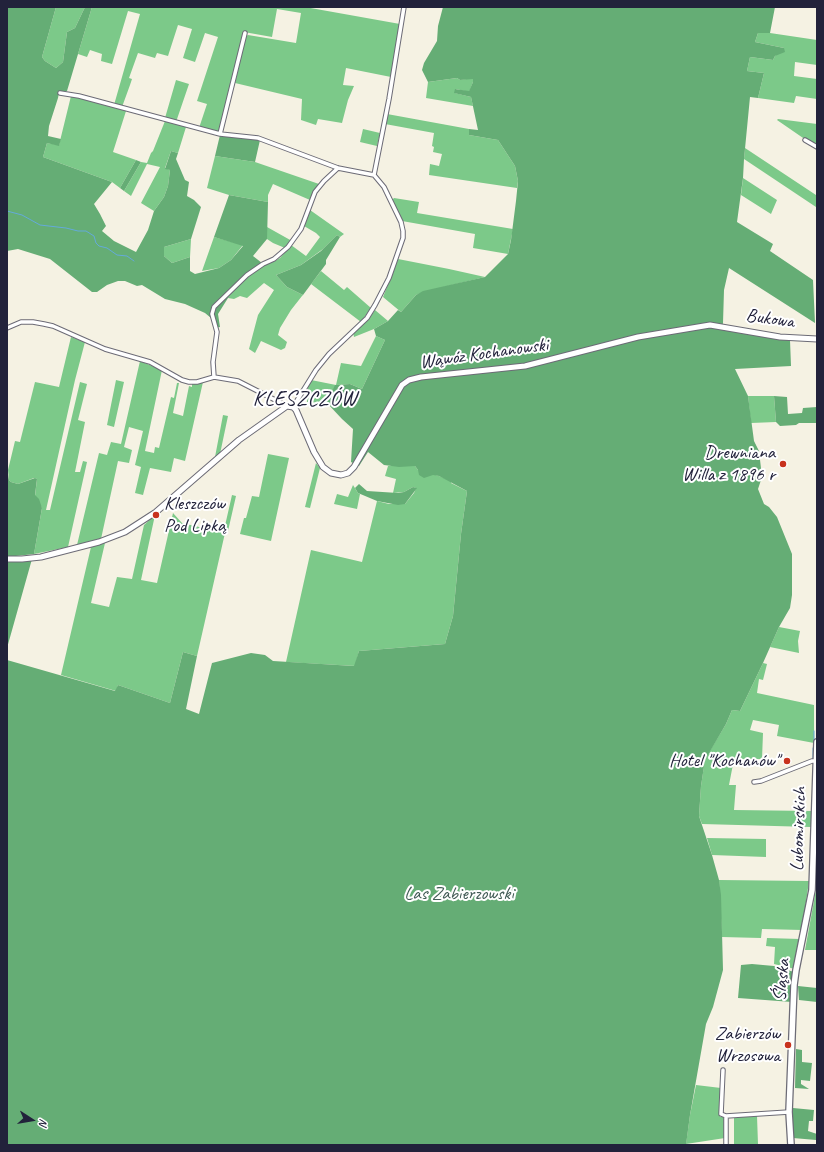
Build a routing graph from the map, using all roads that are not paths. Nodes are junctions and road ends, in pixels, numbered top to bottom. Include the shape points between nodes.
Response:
1 (404, 7) edge
2 (245, 33) dead end
3 (60, 94) dead end
4 (220, 134) junction
5 (804, 140) dead end
6 (817, 147) edge
7 (338, 168) junction
8 (374, 176) junction
9 (720, 326) joint
10 (7, 328) edge
11 (817, 339) edge
12 (214, 377) junction
13 (287, 406) junction
14 (293, 407) junction
15 (7, 559) edge
16 (817, 742) edge
17 (816, 761) edge
18 (754, 782) dead end
19 (807, 916) joint
20 (723, 1070) dead end
21 (789, 1112) junction
22 (726, 1116) junction
23 (726, 1145) edge
24 (790, 1145) edge

1 - 8 street
2 - 4 street
3 - 4 street via 79,96
4 - 7 street via 258,138
5 - 6 street
7 - 8 street
7 - 12 street via 315,192 301,229 288,247 274,259 247,275 214,307 212,314 217,332
8 - 14 street via 384,187 403,228 403,238 389,278 374,309 316,370
9 - 11 street, Bukowa via 780,337
9 - 14 street, Wąwóz Kochanowski via 698,326 638,337 526,366 409,380 395,395 354,467 348,473 338,475 323,467
10 - 12 street via 22,322 44,324 105,350 150,362 189,382
12 - 13 street via 238,381
13 - 14 street
13 - 15 street via 239,440 156,512 125,532 99,542 41,557
16 - 17 main road, Lubomirskich
17 - 18 street
17 - 19 main road, Lubomirskich via 812,881
19 - 21 main road, Śląska via 795,979
20 - 22 street via 721,1114
21 - 22 street
21 - 24 main road, Śląska
22 - 23 street

